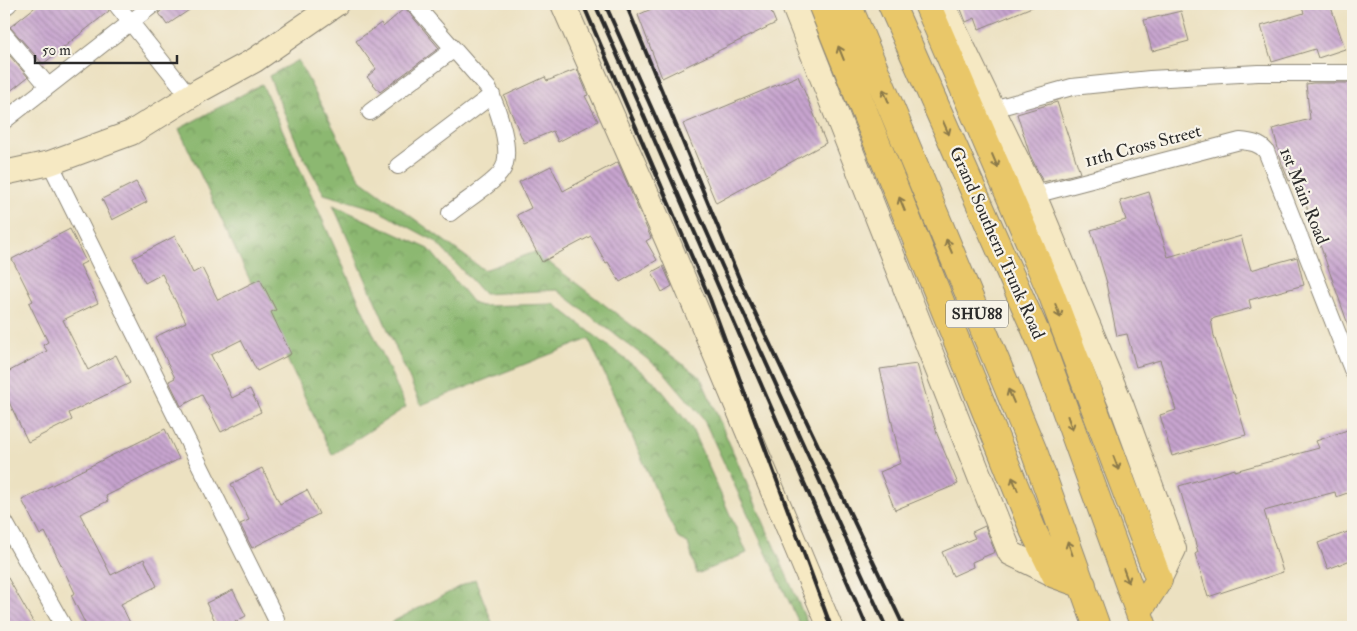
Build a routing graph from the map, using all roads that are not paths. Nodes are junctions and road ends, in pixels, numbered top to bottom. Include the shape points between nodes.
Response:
1 (9, 4) edge
2 (116, 4) edge
3 (154, 4) edge
4 (336, 4) edge
5 (414, 4) edge
6 (563, 4) edge
7 (793, 4) edge
8 (821, 4) edge
9 (848, 4) edge
10 (891, 4) edge
11 (927, 4) edge
12 (942, 4) edge
13 (4, 8) edge
14 (130, 21) junction
15 (4, 34) edge
16 (454, 49) junction
17 (1353, 73) edge
18 (48, 86) junction
19 (492, 95) junction
20 (190, 97) junction
21 (993, 109) junction
22 (370, 112) dead end
23 (4, 121) edge
24 (1262, 147) joint
25 (50, 163) junction
26 (398, 166) dead end
27 (4, 173) edge
28 (1034, 195) junction
29 (450, 212) dead end
30 (1353, 372) edge
31 (4, 521) edge
32 (1054, 575) junction
33 (1160, 580) junction
34 (1083, 585) junction
35 (276, 619) dead end
36 (1142, 619) edge
37 (64, 627) edge
38 (830, 627) edge
39 (1097, 627) edge

1 - 13 street
2 - 14 street
3 - 14 street
4 - 20 street via 255,60
5 - 16 street
6 - 38 street via 668,242
7 - 32 street via 1010,553
32 -> 8 main road
34 -> 9 main road, SHU88 via 1036,454
10 -> 36 main road, Grand Southern Trunk Road / SHU88 via 1040,340
11 -> 33 main road via 1051,293
12 - 21 street
14 - 18 street
14 - 20 street
15 - 18 street
16 - 19 street
16 - 22 street
17 - 21 street via 1258,74 1072,86
18 - 23 street
19 - 26 street
19 - 29 street via 507,161 500,174
20 - 25 street via 131,133
21 - 28 street
24 - 28 street, 11th Cross Street via 1240,141
24 - 30 street, 1st Main Road
25 - 27 street
25 - 35 street
28 - 33 street via 1120,404 1174,549
31 - 37 street
32 - 34 main road
33 - 36 main road
34 - 39 main road, SHU88

